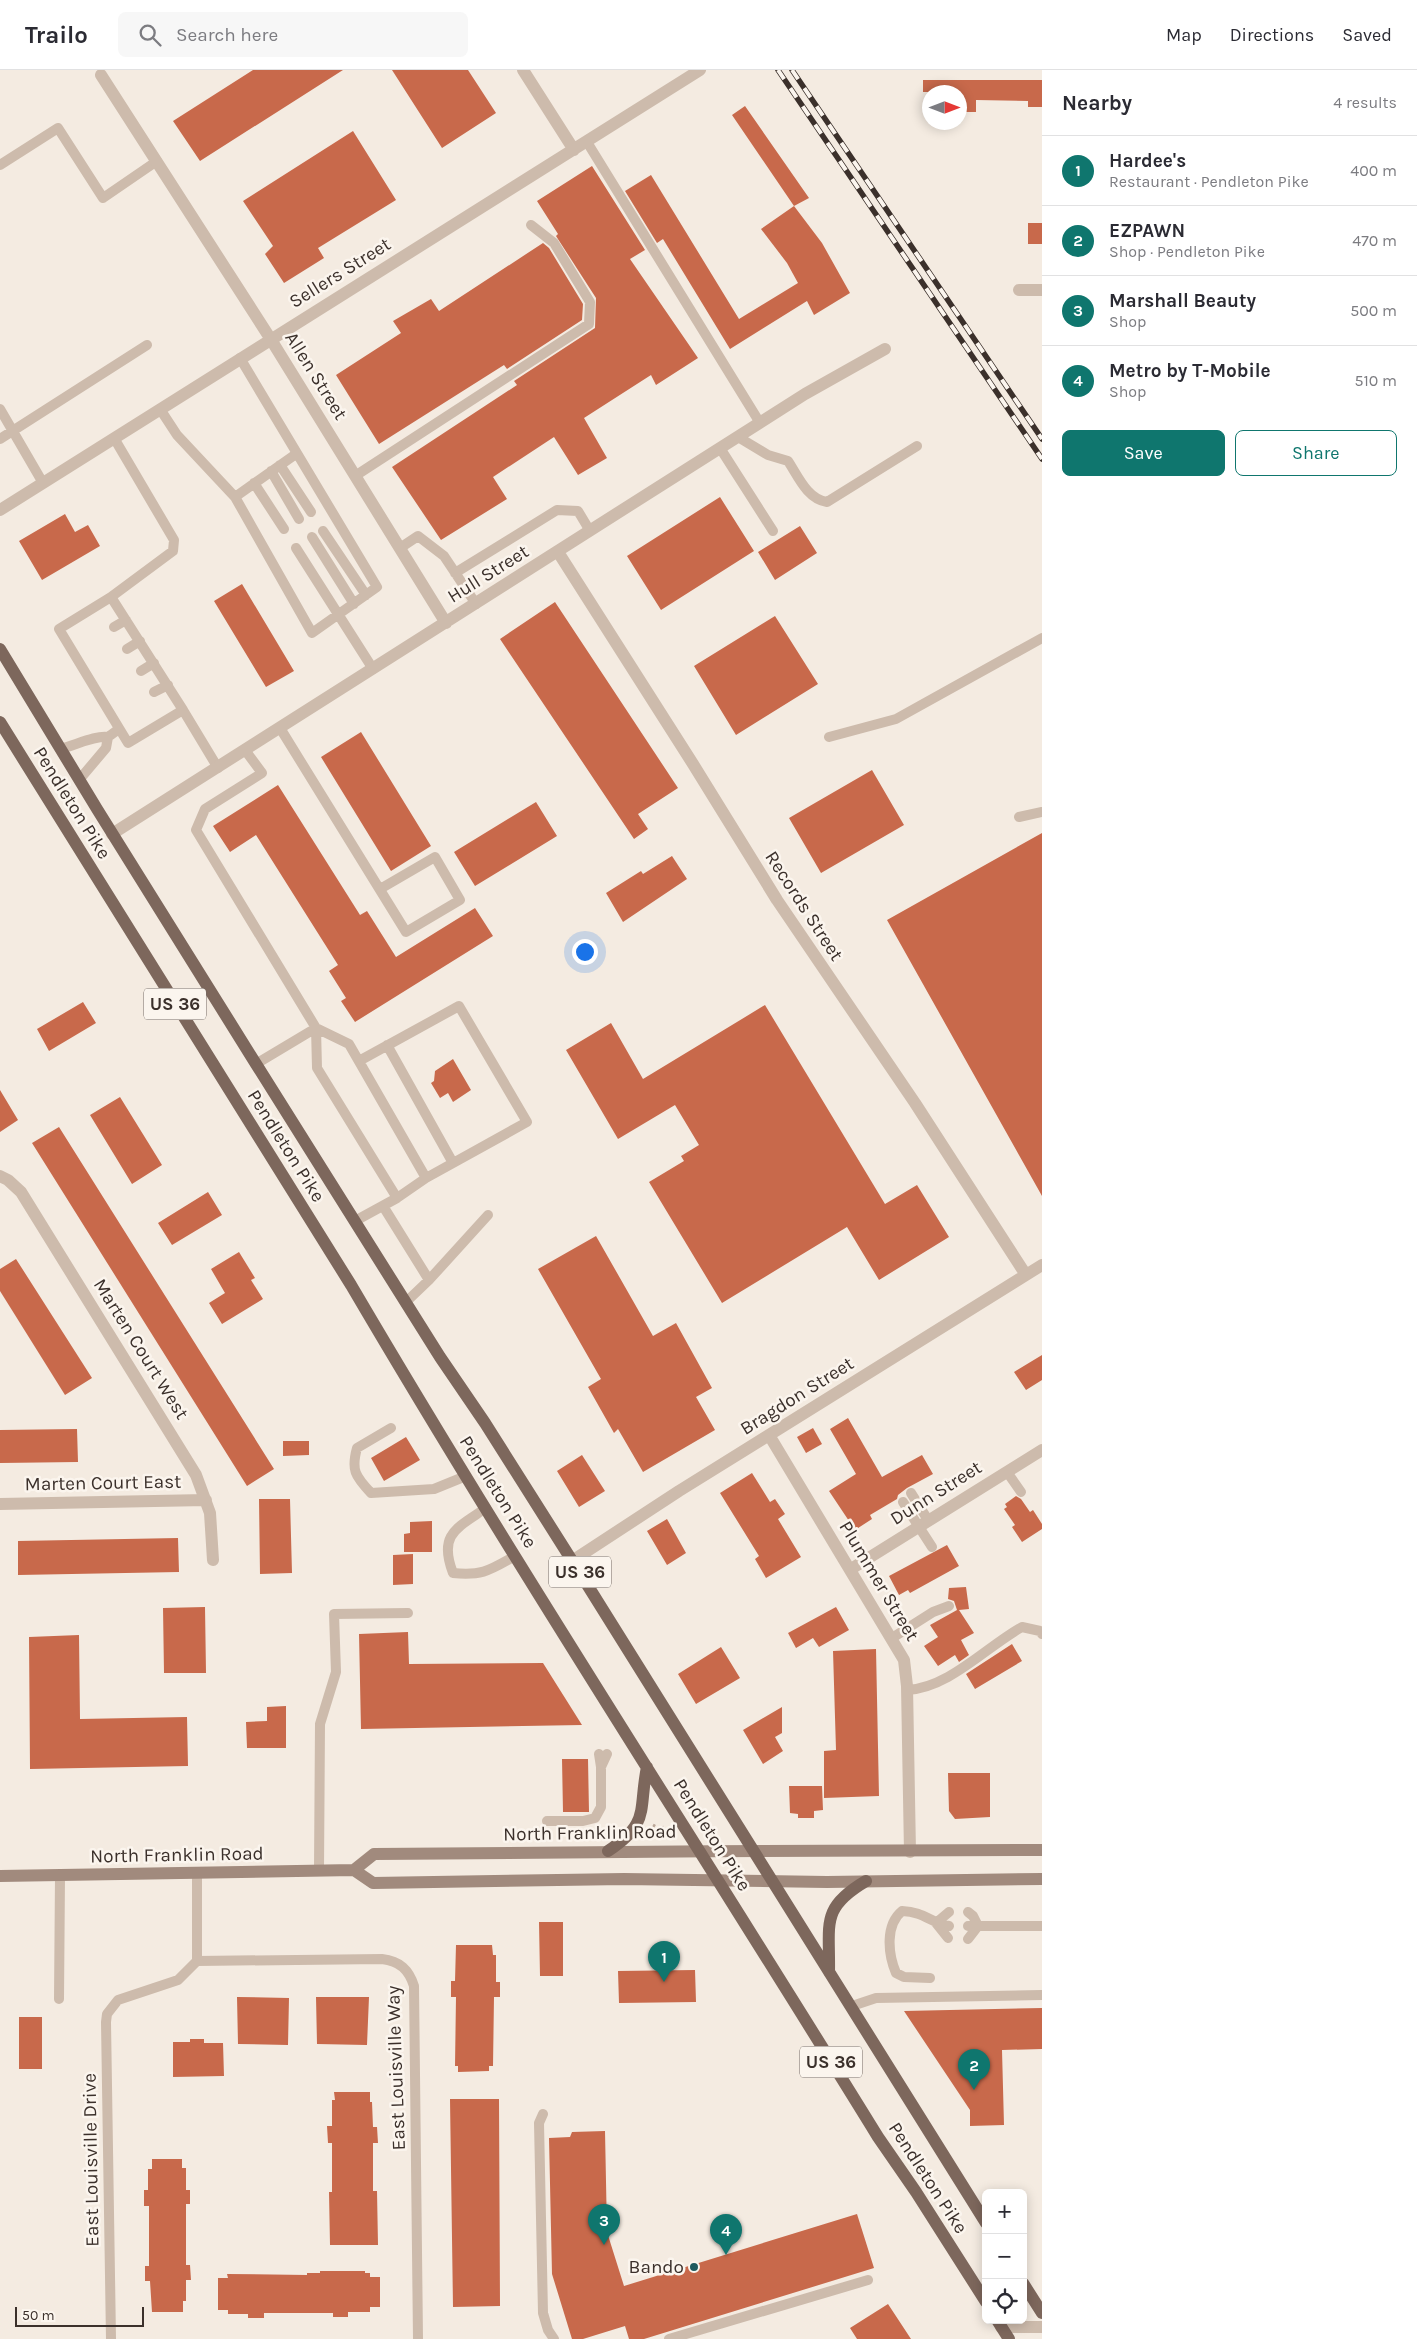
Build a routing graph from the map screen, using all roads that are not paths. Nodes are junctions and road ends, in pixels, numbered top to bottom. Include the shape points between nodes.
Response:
1 (523, 70) edge
2 (700, 70) edge
3 (101, 75) dead end
4 (587, 142) junction
5 (574, 150) junction
6 (157, 161) junction
7 (0, 165) edge
8 (531, 225) dead end
9 (1019, 290) dead end
10 (1042, 290) edge
11 (270, 338) junction
12 (147, 345) dead end
13 (885, 349) dead end
14 (240, 358) junction
15 (0, 409) edge
16 (160, 409) junction
17 (760, 423) junction
18 (13, 431) junction
19 (738, 437) junction
20 (114, 438) junction
21 (0, 439) edge
22 (917, 446) dead end
23 (720, 448) junction
24 (296, 454) junction
25 (280, 465) junction
26 (271, 472) junction
27 (355, 476) junction
28 (43, 482) junction
29 (254, 484) junction
30 (235, 497) junction
31 (0, 510) edge
32 (311, 512) dead end
33 (299, 519) dead end
34 (284, 529) dead end
35 (323, 531) dead end
36 (773, 531) dead end
37 (590, 532) junction
38 (312, 537) dead end
39 (296, 548) dead end
40 (400, 548) junction
41 (558, 552) junction
42 (455, 573) junction
43 (366, 595) junction
44 (111, 596) junction
45 (354, 604) junction
46 (476, 604) junction
47 (339, 615) junction
48 (126, 620) junction
49 (446, 623) junction
50 (114, 627) dead end
51 (1042, 638) edge
52 (140, 642) junction
53 (0, 649) edge
54 (127, 649) dead end
55 (154, 663) junction
56 (373, 669) junction
57 (141, 671) dead end
58 (168, 685) junction
59 (154, 692) dead end
60 (183, 710) junction
61 (0, 722) edge
62 (280, 728) junction
63 (119, 729) junction
64 (108, 737) junction
65 (829, 737) dead end
66 (60, 749) junction
67 (245, 750) junction
68 (218, 768) junction
69 (79, 780) junction
70 (1042, 812) edge
71 (1019, 817) dead end
72 (112, 834) junction
73 (380, 889) junction
74 (316, 1028) junction
75 (387, 1046) junction
76 (358, 1061) junction
77 (256, 1064) junction
78 (453, 1163) junction
79 (0, 1176) edge
80 (426, 1178) junction
81 (397, 1198) junction
82 (383, 1206) junction
83 (488, 1215) dead end
84 (355, 1221) junction
85 (1042, 1265) edge
86 (1026, 1274) junction
87 (429, 1280) junction
88 (406, 1302) junction
89 (391, 1428) dead end
90 (769, 1435) junction
91 (1042, 1450) edge
92 (1007, 1472) junction
93 (466, 1476) junction
94 (1021, 1492) dead end
95 (911, 1493) dead end
96 (206, 1500) junction
97 (903, 1502) dead end
98 (0, 1504) edge
99 (486, 1508) junction
100 (924, 1523) junction
101 (932, 1547) dead end
102 (515, 1556) junction
103 (213, 1560) dead end
104 (572, 1560) junction
105 (851, 1568) junction
106 (950, 1606) dead end
107 (408, 1613) dead end
108 (1042, 1634) edge
109 (892, 1638) junction
110 (907, 1690) junction
111 (603, 1754) dead end
112 (647, 1767) junction
113 (547, 1821) dead end
114 (699, 1850) junction
115 (1042, 1850) edge
116 (608, 1851) junction
117 (753, 1851) junction
118 (910, 1852) junction
119 (319, 1870) junction
120 (354, 1870) junction
121 (197, 1872) junction
122 (0, 1876) edge
123 (60, 1876) junction
124 (1042, 1879) edge
125 (718, 1880) junction
126 (772, 1881) junction
127 (866, 1881) junction
128 (949, 1912) dead end
129 (968, 1912) dead end
130 (936, 1923) junction
131 (949, 1926) dead end
132 (973, 1926) junction
133 (1042, 1926) edge
134 (948, 1938) dead end
135 (968, 1939) dead end
136 (197, 1961) junction
137 (829, 1972) junction
138 (930, 1978) dead end
139 (1042, 1995) edge
140 (58, 1999) dead end
141 (852, 2006) junction
142 (543, 2114) dead end
143 (982, 2217) edge
144 (868, 2280) dead end
145 (1027, 2289) edge
146 (982, 2296) edge
147 (1042, 2313) edge
148 (999, 2324) edge
149 (1042, 2327) edge
150 (111, 2339) edge
151 (418, 2339) edge
152 (554, 2339) edge
153 (669, 2339) edge
154 (1009, 2339) edge

1 - 5 street
2 - 4 street, Sellers Street
3 - 6 street, Allen Street
4 - 5 street, Sellers Street
4 - 17 lane
5 - 11 street, Sellers Street
6 - 7 lane via 103,198 58,128
6 - 11 street, Allen Street
8 - 27 lane via 554,243 590,302 588,324
9 - 10 street
11 - 14 street, Sellers Street
11 - 27 street, Allen Street
12 - 18 lane
13 - 17 street, Hull Street
14 - 16 street, Sellers Street
14 - 24 lane
15 - 18 lane
16 - 20 street, Sellers Street
16 - 30 lane via 177,435
17 - 19 street, Hull Street
18 - 21 lane
18 - 28 lane
19 - 22 lane via 768,455 788,461 811,496 826,502
19 - 23 street, Hull Street
20 - 28 street, Sellers Street
20 - 44 lane via 174,540 173,551
23 - 36 lane
23 - 37 street, Hull Street
24 - 25 lane
24 - 43 lane via 377,588
25 - 26 lane
25 - 32 lane
26 - 29 lane
26 - 33 lane
27 - 40 street, Allen Street
28 - 31 street, Sellers Street
29 - 30 lane
29 - 34 lane
30 - 47 lane via 312,633
35 - 43 lane
37 - 41 street, Hull Street
37 - 42 lane via 578,511 557,510
38 - 45 lane
39 - 47 lane
40 - 42 lane via 418,536 444,556
40 - 49 street, Allen Street
41 - 46 street, Hull Street
41 - 86 street, Records Street via 777,900 915,1102
42 - 46 lane
43 - 45 lane
44 - 48 lane
44 - 63 lane via 59,629 104,695 116,715
45 - 47 lane
46 - 49 street, Hull Street
47 - 56 lane
48 - 50 lane
48 - 52 lane
49 - 56 street, Hull Street
51 - 65 lane via 896,719
52 - 54 lane
52 - 55 lane
53 - 66 main road, Pendleton Pike / US 36
55 - 57 lane
55 - 58 lane
56 - 62 street, Hull Street
58 - 59 lane
58 - 60 lane
60 - 63 lane via 128,743
60 - 68 lane
61 - 93 main road, Pendleton Pike / US 36
62 - 67 street, Hull Street
62 - 73 lane
63 - 64 lane
64 - 66 lane via 100,736
64 - 69 lane via 106,748
66 - 69 main road, Pendleton Pike / US 36
67 - 68 street, Hull Street
67 - 74 lane via 262,773 205,809 196,830
68 - 72 street, Hull Street
69 - 72 main road, Pendleton Pike / US 36
70 - 71 lane
72 - 77 main road, Pendleton Pike / US 36
73 - 73 lane via 406,932 460,900 435,857
74 - 76 lane via 349,1044
74 - 77 lane
74 - 81 lane via 317,1068
75 - 76 lane
75 - 78 lane
75 - 78 lane via 459,1006 527,1122
76 - 80 lane
77 - 84 main road, Pendleton Pike / US 36
78 - 80 lane
79 - 96 street, Marten Court West via 21,1192 187,1459
80 - 81 lane
81 - 82 lane
82 - 84 lane
82 - 87 lane
83 - 87 lane
84 - 88 main road, Pendleton Pike / US 36
85 - 86 street, Bragdon Street
86 - 90 street, Bragdon Street
87 - 88 lane
88 - 104 main road, Pendleton Pike / US 36
89 - 93 lane via 357,1448 353,1464 360,1481 371,1493 434,1489
90 - 104 street, Bragdon Street
90 - 105 street, Plummer Street
91 - 92 street, Dunn Street
92 - 94 lane
92 - 100 street, Dunn Street
93 - 99 main road, Pendleton Pike / US 36
95 - 100 lane
96 - 98 street, Marten Court East
96 - 103 street, Marten Court West
97 - 100 lane
99 - 102 main road, Pendleton Pike / US 36
99 - 102 lane via 458,1528 447,1541 447,1558 453,1573 487,1572
100 - 101 lane
100 - 105 street, Dunn Street
102 - 112 main road, Pendleton Pike / US 36
104 - 117 main road, Pendleton Pike / US 36
105 - 109 street, Plummer Street
106 - 109 lane via 933,1612
107 - 119 lane via 334,1614 336,1672 320,1724
108 - 110 lane via 1022,1627 938,1683
109 - 110 street, Plummer Street via 904,1660
110 - 118 street, Plummer Street
111 - 113 lane via 602,1807 595,1818
112 - 114 main road, Pendleton Pike / US 36
112 - 116 main road via 638,1825
114 - 116 main road, North Franklin Road
114 - 117 main road, North Franklin Road
114 - 125 main road, Pendleton Pike / US 36
115 - 118 main road, North Franklin Road
116 - 120 main road, North Franklin Road via 374,1854
117 - 118 main road, North Franklin Road
117 - 126 main road, Pendleton Pike / US 36
119 - 120 main road, North Franklin Road
119 - 121 main road, North Franklin Road
120 - 125 main road via 373,1883
121 - 123 main road, North Franklin Road
121 - 136 lane
122 - 123 main road, North Franklin Road
123 - 140 lane
124 - 127 main road
125 - 126 main road
125 - 146 main road, Pendleton Pike / US 36 via 878,2137
126 - 127 main road
126 - 137 main road, Pendleton Pike / US 36
127 - 137 main road via 842,1897 832,1912
128 - 130 lane
129 - 132 lane via 973,1916
130 - 131 lane
130 - 134 lane
130 - 138 lane via 917,1912 902,1911 895,1917 891,1931 891,1961 896,1973 904,1977
132 - 133 lane
132 - 135 lane
136 - 150 lane, East Louisville Drive via 180,1978 120,1999 107,2014
136 - 151 lane, East Louisville Way via 385,1959 403,1966 410,1975 414,1986
137 - 141 main road, Pendleton Pike / US 36
139 - 141 lane via 876,1998
141 - 143 main road, Pendleton Pike / US 36
142 - 152 lane via 539,2123 544,2313
144 - 153 lane
145 - 147 main road
148 - 149 street
148 - 154 main road

